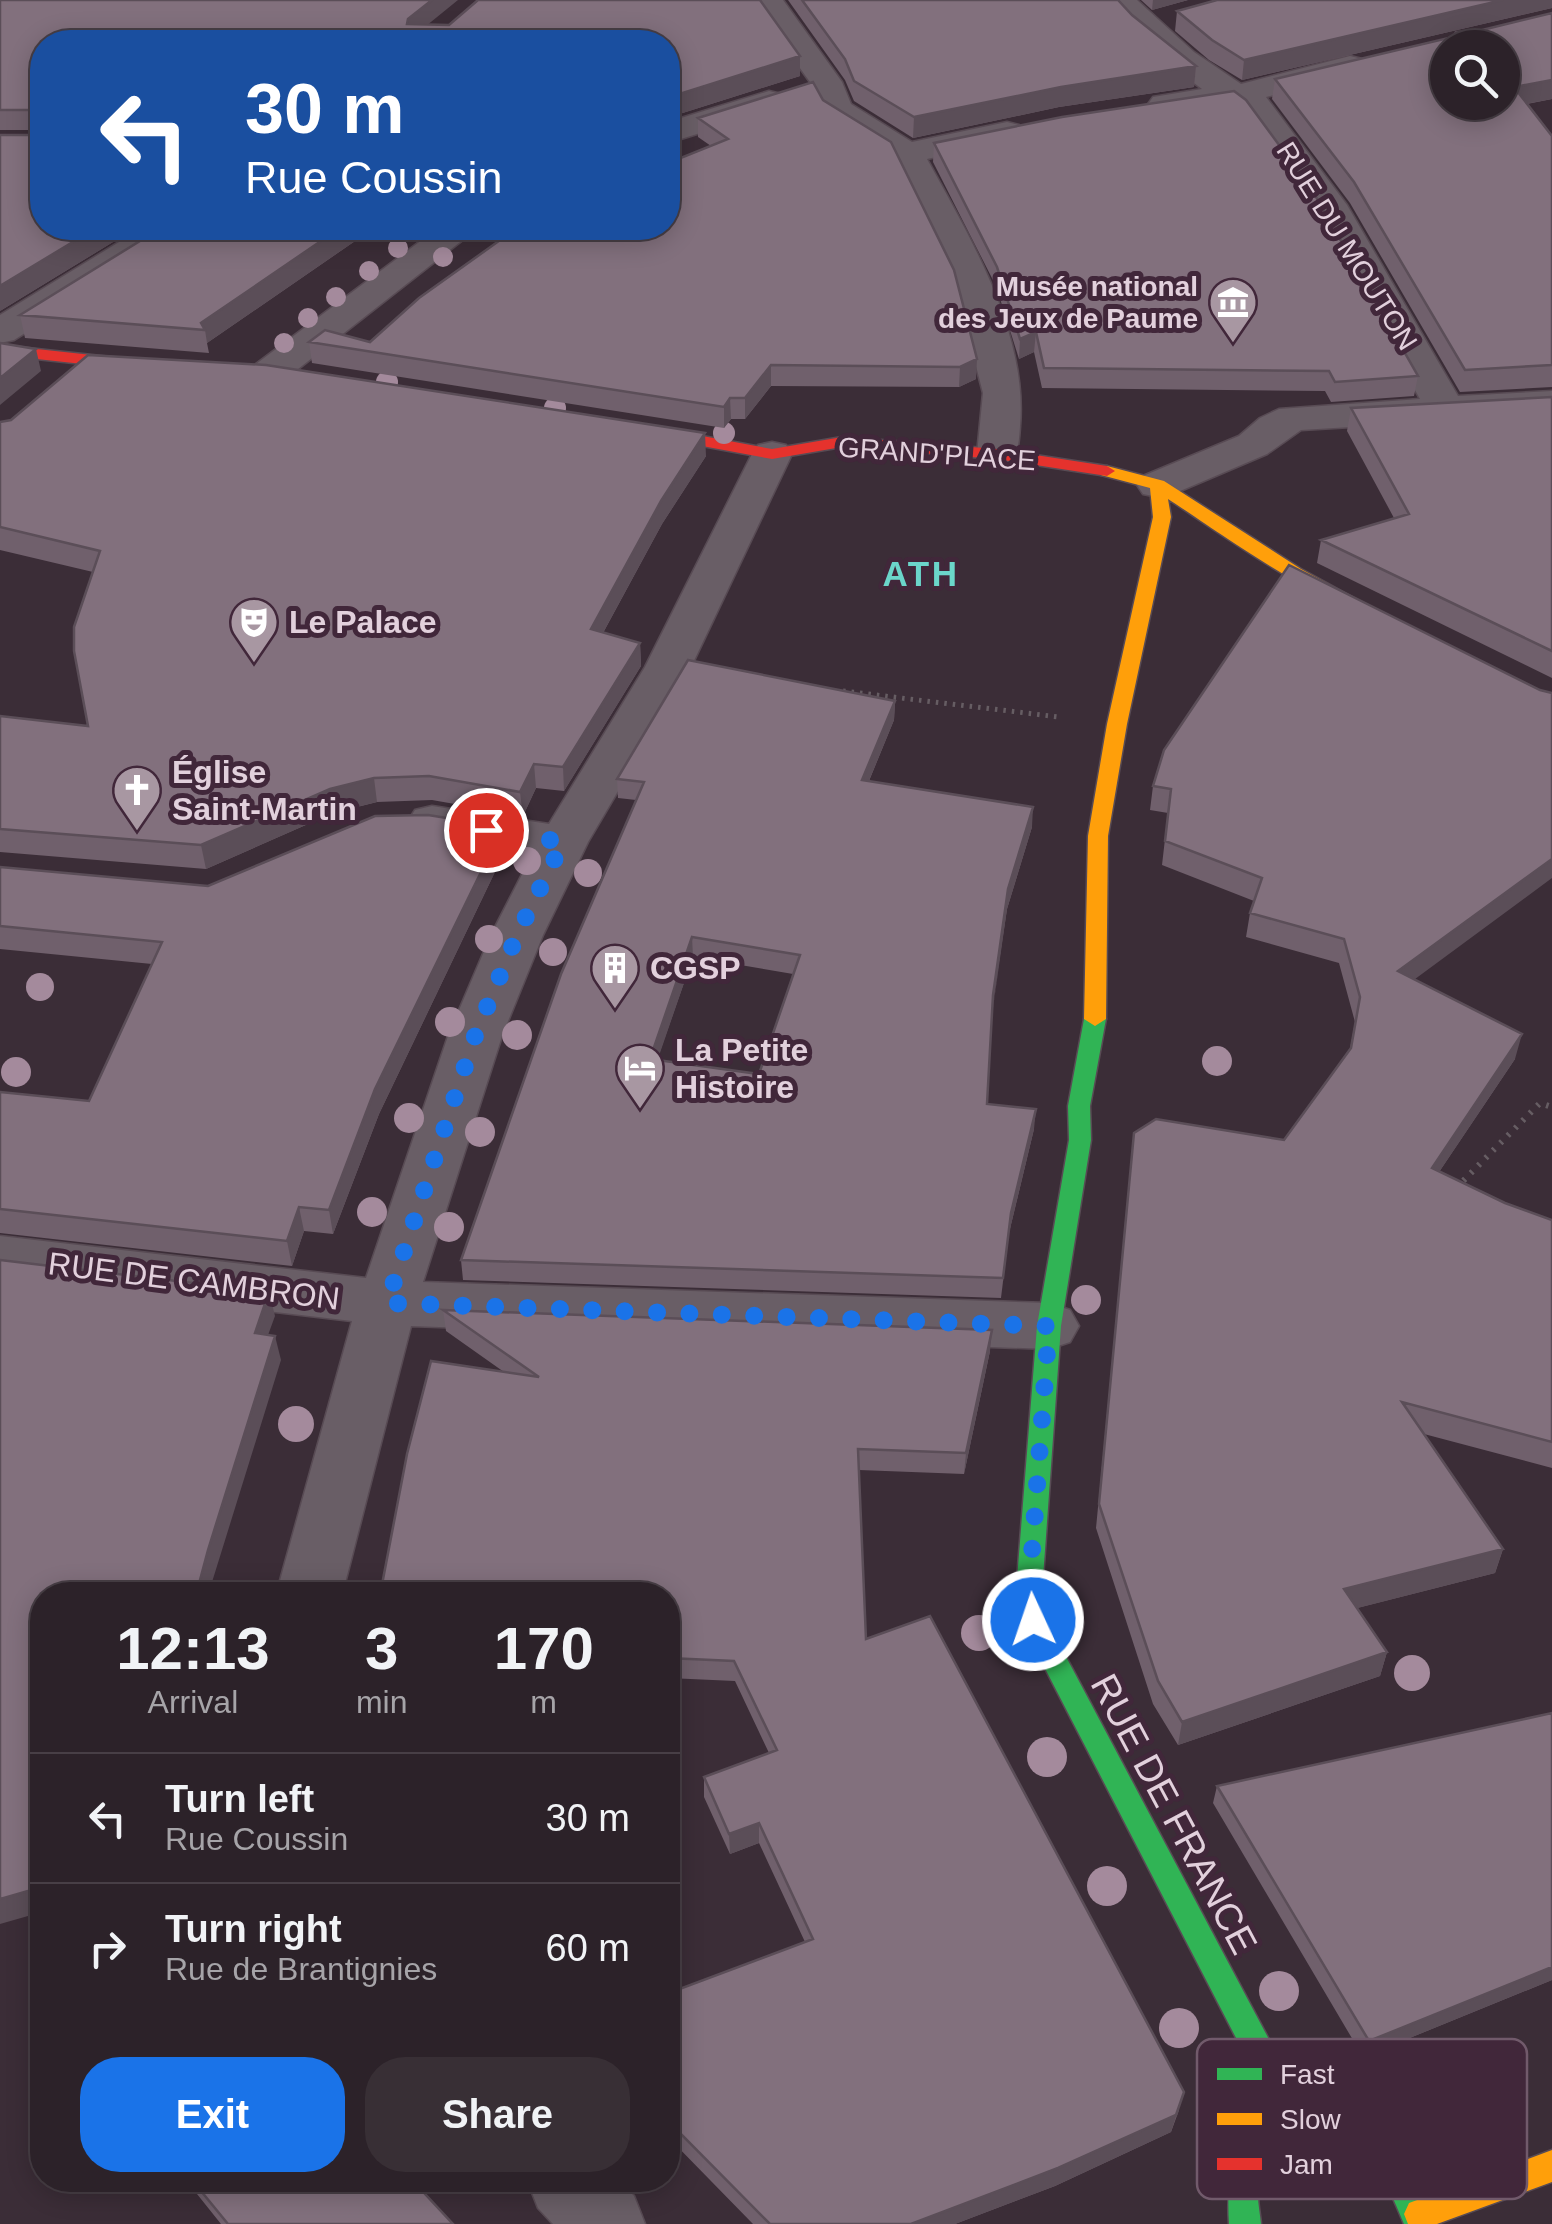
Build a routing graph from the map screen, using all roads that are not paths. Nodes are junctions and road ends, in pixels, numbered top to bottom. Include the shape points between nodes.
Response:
1 (767, 0) edge
2 (1119, 0) edge
3 (1380, 60) edge
4 (826, 82) junction
5 (1239, 94) junction
6 (1133, 109) edge
7 (1042, 125) edge
8 (680, 129) edge
9 (907, 153) junction
10 (147, 240) edge
11 (444, 240) edge
12 (0, 332) edge
13 (0, 350) edge
14 (83, 361) junction
15 (174, 368) edge
16 (262, 372) joint
17 (308, 378) edge
18 (42, 396) edge
19 (1552, 404) edge
20 (1445, 408) junction
21 (617, 425) edge
22 (772, 454) junction
23 (997, 454) junction
24 (1158, 485) junction
25 (1378, 615) edge
26 (393, 818) edge
27 (563, 842) junction
28 (0, 1258) edge
29 (387, 1303) junction
30 (1049, 1326) junction
31 (312, 1582) edge
32 (1253, 2039) edge
33 (1552, 2166) edge
34 (1527, 2176) edge
35 (577, 2192) edge
36 (1243, 2199) edge
37 (1470, 2199) edge
38 (1420, 2219) edge
39 (606, 2224) edge
40 (1244, 2224) edge

1 - 4 street
2 - 5 street, RUE DU MOUTON via 1160,22 1224,88
3 - 5 street
4 - 8 street
4 - 9 street via 837,109
5 - 6 street
5 - 20 street, RUE DU MOUTON via 1258,108 1328,205
7 - 9 street
9 - 23 street via 976,289 1003,393
10 - 12 street
11 - 16 street
13 - 14 street
14 - 15 street
14 - 18 street
16 - 17 street
19 - 20 street
20 - 24 street via 1294,418 1253,444
21 - 22 street
22 - 23 street, GRAND'PLACE via 842,442
22 - 27 street via 668,667
23 - 24 street, GRAND'PLACE via 1128,474
24 - 25 street, GRAND'PLACE via 1303,578
24 - 30 street, RUE DE FRANCE via 1162,517 1098,836 1097,1007
26 - 27 street
27 - 29 street via 475,1036
28 - 29 street, RUE DE CAMBRON
29 - 30 street, RUE DE CAMBRON
29 - 31 street
30 - 32 street, RUE DE FRANCE via 1029,1592 1033,1620
33 - 34 street
35 - 39 street
36 - 40 street
37 - 38 street

